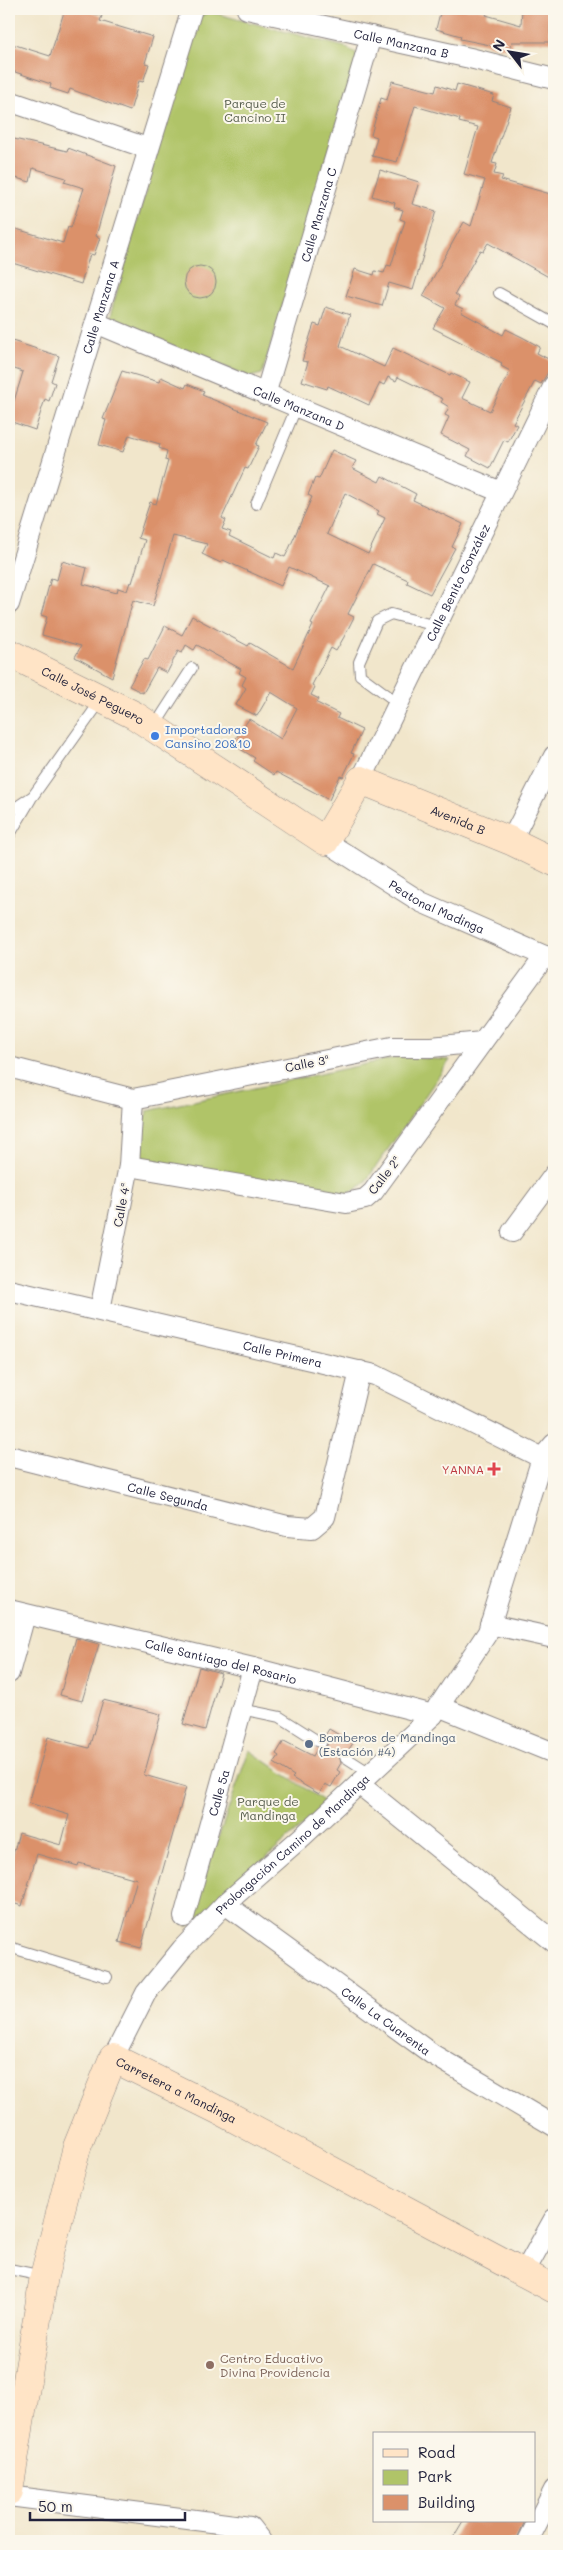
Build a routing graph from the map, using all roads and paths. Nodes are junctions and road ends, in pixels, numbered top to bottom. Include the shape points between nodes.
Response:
1 (192, 9) edge
2 (247, 9) edge
3 (371, 36) junction
4 (554, 79) edge
5 (9, 101) edge
6 (147, 148) junction
7 (500, 293) dead end
8 (96, 323) junction
9 (554, 324) edge
10 (554, 385) edge
11 (265, 394) junction
12 (296, 408) junction
13 (501, 492) junction
14 (256, 504) dead end
15 (9, 604) edge
16 (436, 626) junction
17 (9, 653) edge
18 (192, 668) dead end
19 (102, 698) junction
20 (398, 703) junction
21 (154, 728) junction
22 (554, 756) edge
23 (362, 780) junction
24 (33, 796) junction
25 (9, 812) edge
26 (9, 836) edge
27 (325, 841) junction
28 (511, 841) junction
29 (554, 862) edge
30 (550, 958) edge
31 (482, 1042) junction
32 (9, 1067) edge
33 (133, 1099) junction
34 (129, 1166) junction
35 (554, 1175) edge
36 (512, 1232) dead end
37 (9, 1290) edge
38 (100, 1310) junction
39 (360, 1371) junction
40 (548, 1451) edge
41 (9, 1456) edge
42 (17, 1612) edge
43 (490, 1624) junction
44 (554, 1638) edge
45 (253, 1668) junction
46 (9, 1673) edge
47 (241, 1709) junction
48 (436, 1710) junction
49 (321, 1743) dead end
50 (554, 1752) edge
51 (344, 1757) dead end
52 (364, 1778) junction
53 (225, 1904) junction
54 (184, 1917) dead end
55 (554, 1942) edge
56 (9, 1948) edge
57 (107, 1977) dead end
58 (113, 2058) junction
59 (554, 2126) edge
60 (554, 2219) edge
61 (9, 2269) edge
62 (524, 2273) junction
63 (44, 2276) junction
64 (554, 2289) edge
65 (13, 2437) edge
66 (554, 2490) edge
67 (9, 2491) edge
68 (9, 2496) edge
69 (261, 2541) edge
70 (528, 2541) edge

1 - 6 street, Calle Manzana A
2 - 3 street, Calle Manzana B
3 - 4 street, Calle Manzana B
3 - 11 street, Calle Manzana C
5 - 6 street
6 - 8 street, Calle Manzana A
7 - 9 lane
8 - 11 street, Calle Manzana D
8 - 15 street, Calle Manzana A
10 - 13 street, Calle Benito González
11 - 12 street, Calle Manzana D
12 - 13 street, Calle Manzana D
12 - 14 lane
13 - 16 street, Calle Benito González
16 - 20 street, Calle Benito González
16 - 20 lane via 391,614 378,621 359,662 360,675
17 - 19 street, Calle José Peguero
18 - 21 lane
19 - 21 street, Calle José Peguero
19 - 24 lane
20 - 23 street, Calle Benito González
21 - 27 street, Calle José Peguero
22 - 28 street
23 - 27 street
23 - 28 street, Avenida B
24 - 25 lane
24 - 26 lane
27 - 30 street, Peatonal Madinga via 421,902
28 - 29 street, Avenida B
30 - 31 street, Calle 2ª
31 - 33 street, Calle 3ª via 392,1047
31 - 34 street, Calle 2ª via 373,1192 355,1203
32 - 33 street
33 - 34 street, Calle 4ª
34 - 38 street, Calle 4ª
35 - 36 street
37 - 38 street, Calle Primera
38 - 39 street, Calle Primera
39 - 40 street, Calle Primera via 390,1381
39 - 41 street, Calle Segunda via 325,1517 312,1528 287,1526
40 - 43 street, Prolongación Camino de Mandinga
42 - 45 street, Calle Santiago del Rosario
42 - 46 street
43 - 44 street
43 - 48 street, Prolongación Camino de Mandinga via 488,1632
45 - 47 street, Calle 5a
45 - 48 street, Calle Santiago del Rosario
47 - 49 lane via 280,1718
47 - 54 street, Calle 5a
48 - 50 street, Calle Santiago del Rosario
48 - 52 street, Prolongación Camino de Mandinga
51 - 52 lane
52 - 53 street, Prolongación Camino de Mandinga
52 - 55 street
53 - 58 street, Prolongación Camino de Mandinga via 146,1993
53 - 59 street, Calle La Cuarenta via 432,2054
56 - 57 lane
58 - 62 street, Carretera a Mandinga via 222,2112
58 - 63 street, Carretera a Mandinga via 77,2147
60 - 62 street
61 - 63 lane
62 - 64 street, Carretera a Mandinga
63 - 65 street, Carretera a Mandinga
65 - 67 street, Carretera a Mandinga
66 - 70 street
68 - 69 street via 250,2527

